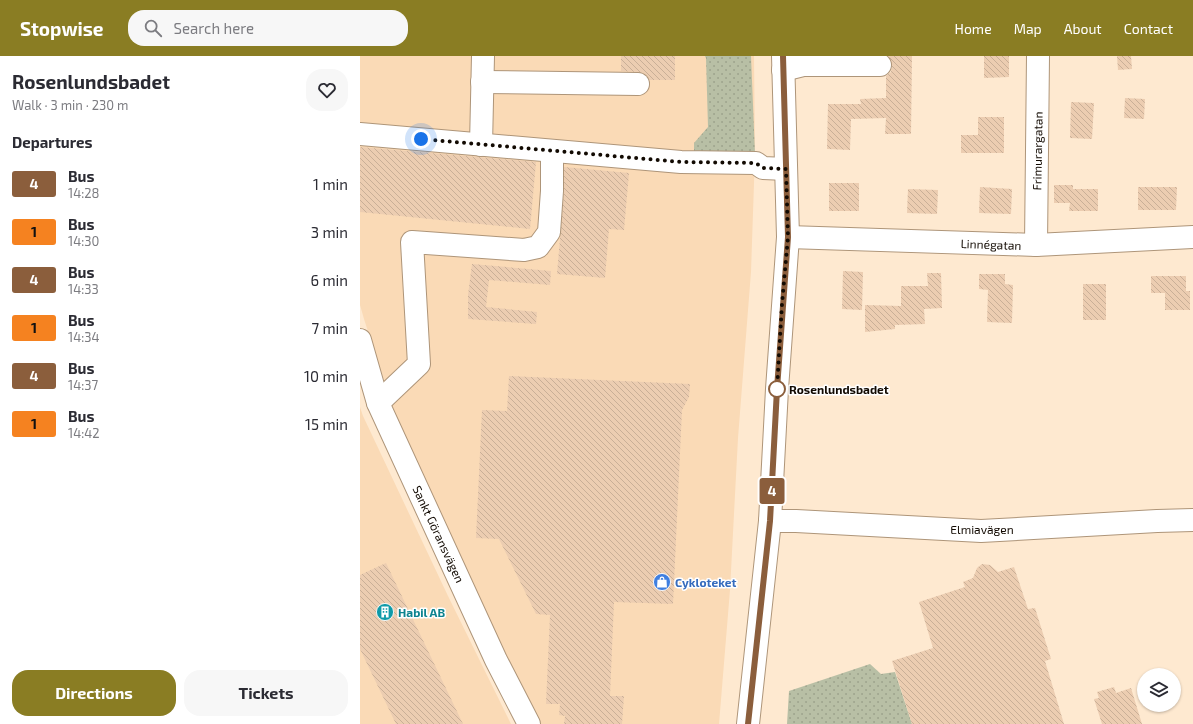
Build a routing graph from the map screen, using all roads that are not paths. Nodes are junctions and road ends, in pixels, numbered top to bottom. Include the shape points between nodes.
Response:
1 (483, 56) edge
2 (1038, 56) edge
3 (783, 63) edge
4 (880, 65) dead end
5 (482, 82) junction
6 (638, 84) dead end
7 (360, 134) edge
8 (481, 145) junction
9 (552, 151) junction
10 (786, 169) junction
11 (788, 237) junction
12 (1193, 237) edge
13 (1036, 245) junction
14 (360, 340) edge
15 (378, 403) junction
16 (1193, 520) edge
17 (770, 521) junction
18 (529, 724) edge
19 (748, 724) edge

1 - 5 street
2 - 13 street, Frimurargatan
3 - 4 street
3 - 10 street
5 - 6 street
5 - 8 street
7 - 8 street
8 - 9 street
9 - 10 street via 681,162 756,163 763,168
9 - 15 street via 549,232 538,247 524,250 412,242 419,364
10 - 11 street
11 - 13 street, Linnégatan
11 - 17 street
12 - 13 street, Linnégatan
14 - 15 street, Sankt Göransvägen
15 - 18 street, Sankt Göransvägen via 496,660
16 - 17 street, Elmiavägen via 981,532
17 - 19 street

